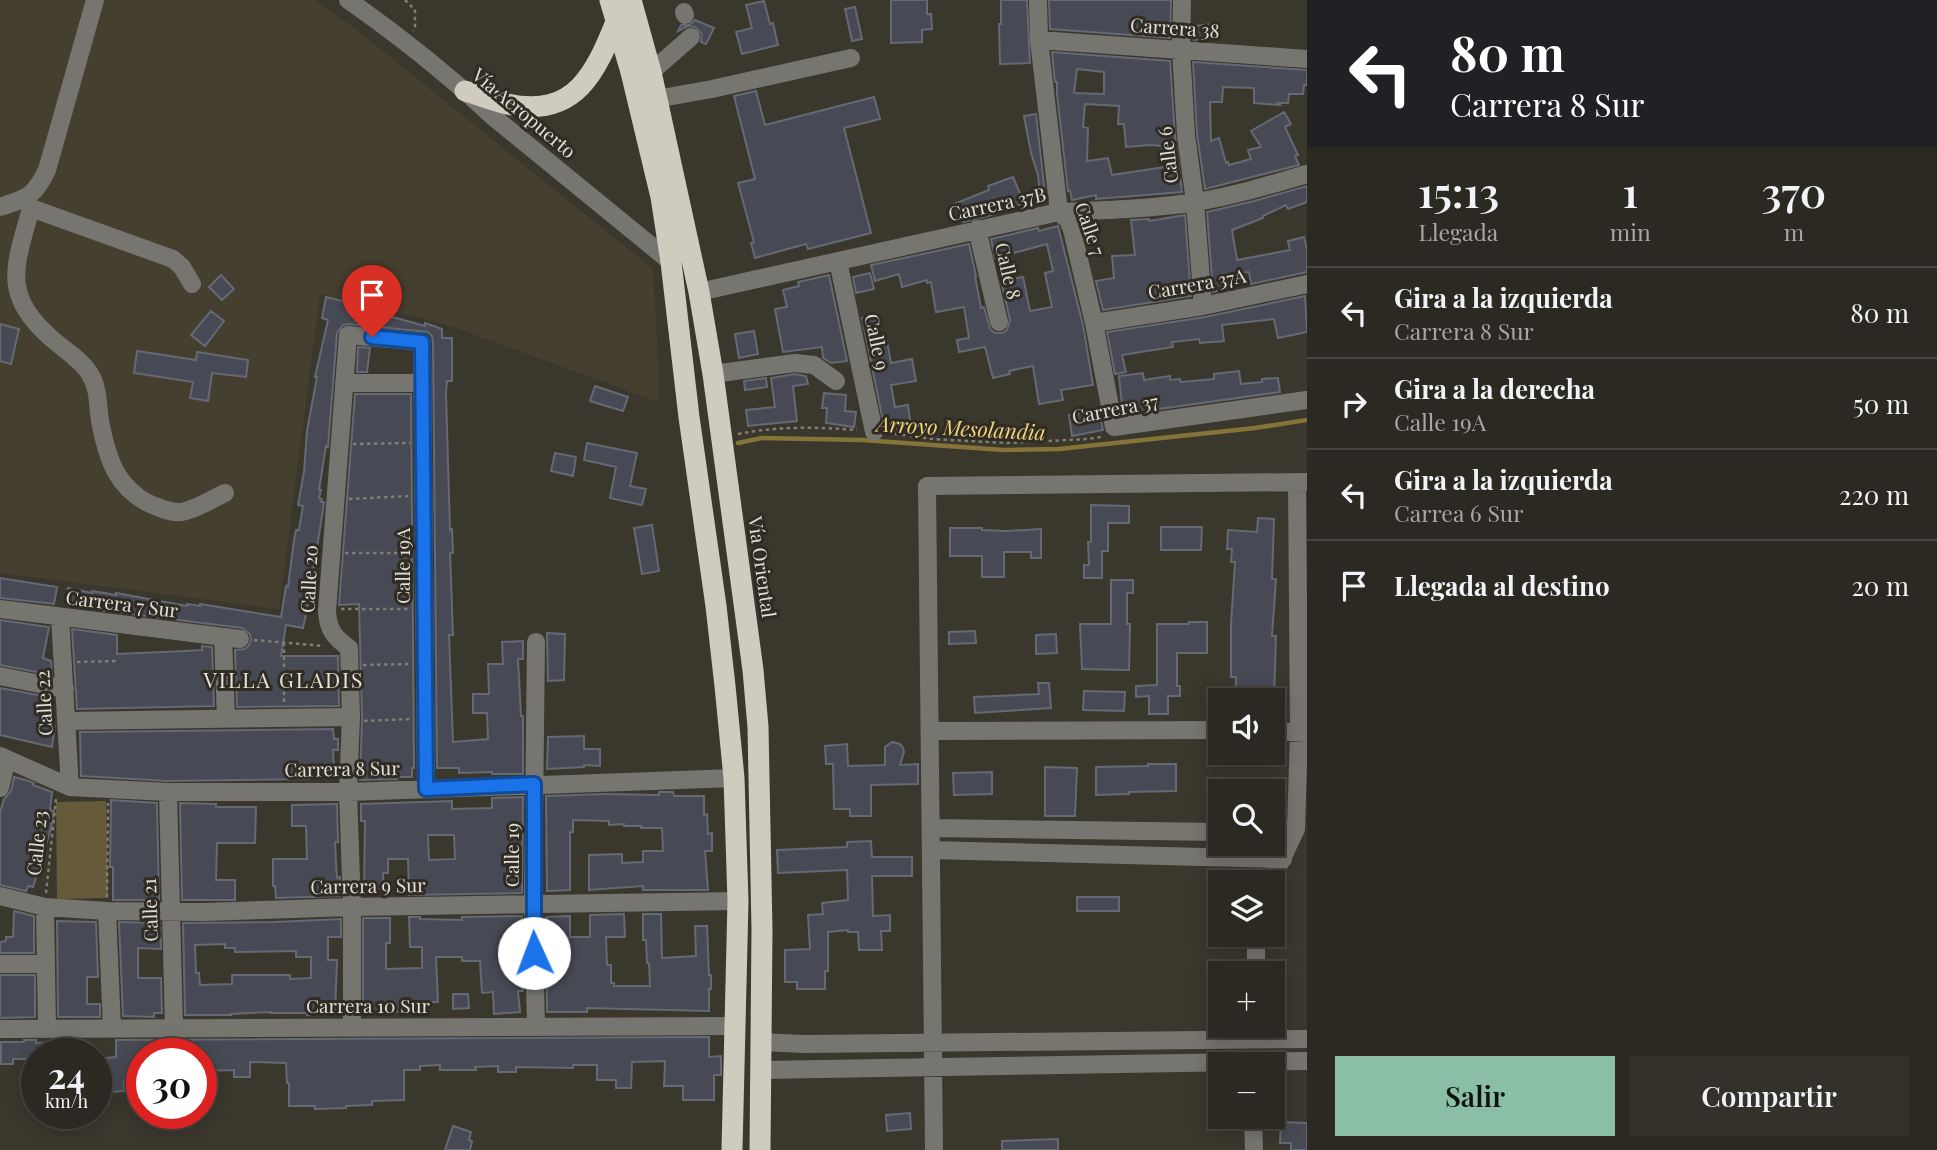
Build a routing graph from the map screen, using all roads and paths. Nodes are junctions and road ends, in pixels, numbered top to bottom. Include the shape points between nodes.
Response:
1 (95, 0) edge
2 (348, 0) edge
3 (359, 0) edge
4 (405, 0) edge
5 (610, 0) edge
6 (625, 0) edge
7 (631, 0) edge
8 (1038, 0) edge
9 (1182, 0) edge
10 (616, 22) junction
11 (387, 28) junction
12 (691, 37) dead end
13 (1039, 40) junction
14 (407, 43) junction
15 (1181, 50) junction
16 (851, 58) dead end
17 (1307, 59) edge
18 (651, 72) junction
19 (465, 90) junction
20 (656, 99) junction
21 (1307, 174) edge
22 (1195, 202) junction
23 (29, 203) junction
24 (0, 207) edge
25 (1059, 212) junction
26 (977, 229) junction
27 (838, 261) junction
28 (671, 262) junction
29 (192, 284) dead end
30 (1307, 284) edge
31 (699, 292) junction
32 (1203, 306) junction
33 (999, 322) dead end
34 (1094, 323) junction
35 (422, 342) joint
36 (713, 374) junction
37 (836, 381) dead end
38 (344, 383) junction
39 (422, 383) junction
40 (1307, 400) edge
41 (1114, 427) junction
42 (874, 432) junction
43 (721, 438) junction
44 (423, 443) junction
45 (340, 444) junction
46 (1302, 482) edge
47 (225, 493) dead end
48 (423, 496) junction
49 (335, 499) junction
50 (331, 553) junction
51 (424, 553) junction
52 (327, 608) junction
53 (0, 609) edge
54 (424, 609) junction
55 (60, 617) junction
56 (232, 638) junction
57 (536, 642) dead end
58 (284, 643) junction
59 (349, 657) junction
60 (118, 661) dead end
61 (63, 662) junction
62 (425, 664) junction
63 (0, 676) edge
64 (65, 689) junction
65 (284, 718) junction
66 (425, 718) junction
67 (226, 719) junction
68 (351, 719) junction
69 (66, 721) junction
70 (1208, 730) edge
71 (930, 731) junction
72 (1285, 731) edge
73 (1303, 732) edge
74 (4, 758) edge
75 (734, 778) junction
76 (64, 784) junction
77 (534, 784) junction
78 (0, 788) edge
79 (108, 789) junction
80 (426, 789) junction
81 (168, 792) junction
82 (348, 792) junction
83 (930, 828) junction
84 (1296, 829) junction
85 (1285, 830) edge
86 (1208, 832) edge
87 (931, 850) junction
88 (1283, 859) junction
89 (1277, 870) edge
90 (0, 896) edge
91 (738, 901) junction
92 (533, 904) junction
93 (45, 907) junction
94 (352, 907) junction
95 (107, 911) junction
96 (171, 911) junction
97 (0, 964) edge
98 (44, 964) junction
99 (536, 1026) junction
100 (736, 1026) junction
101 (352, 1027) junction
102 (174, 1028) junction
103 (0, 1029) edge
104 (47, 1029) junction
105 (112, 1029) junction
106 (1208, 1034) edge
107 (1285, 1037) edge
108 (1307, 1040) edge
109 (760, 1042) junction
110 (933, 1043) junction
111 (1307, 1061) edge
112 (1285, 1062) edge
113 (1208, 1064) edge
114 (933, 1067) junction
115 (760, 1070) junction
116 (1253, 1129) edge
117 (732, 1150) edge
118 (760, 1150) edge
119 (934, 1150) edge
120 (1254, 1150) edge

1 - 23 street via 47,170
2 - 11 street, Vía Aeropuerto
3 - 11 street
4 - 14 path via 415,10 415,27
5 - 10 highway
6 - 10 highway
7 - 18 highway, Vía Oriental
8 - 13 street, Calle 7
9 - 15 street, Calle 6
10 - 19 highway via 590,78 555,104 521,107
10 - 28 highway via 661,197
11 - 14 street, Vía Aeropuerto
12 - 18 street
13 - 15 street, Carrera 38
13 - 25 street, Calle 7
14 - 19 street, Vía Aeropuerto
15 - 17 street, Carrera 38
15 - 22 street, Calle 6
16 - 20 street
18 - 20 highway, Vía Oriental
19 - 28 street, Vía Aeropuerto
20 - 31 highway, Vía Oriental
21 - 22 street, Carrera 37B
22 - 25 street, Carrera 37B
22 - 32 street, Calle 6
23 - 24 street
23 - 29 street via 173,259
23 - 47 street via 16,264 17,289 37,326 90,373 111,461 125,486 161,509 180,512
25 - 26 street, Carrera 37B
25 - 34 street, Calle 7 via 1072,230
26 - 27 street, Carrera 37B
26 - 33 street, Calle 8
27 - 31 street, Carrera 37B
27 - 42 street, Calle 9
28 - 75 highway
30 - 32 street, Carrera 37A
31 - 36 highway, Vía Oriental
32 - 34 street, Carrera 37A
34 - 41 street, Calle 7
35 - 38 street, Calle 20 via 348,335
35 - 39 street, Calle 19A
36 - 37 street via 795,363 814,365
36 - 43 highway, Vía Oriental
38 - 39 street
38 - 45 street, Calle 20
39 - 44 street, Calle 19A
40 - 41 street, Carrera 37
41 - 42 path, Carrera 37 via 1107,436 1088,439 1007,443
42 - 43 path, Carrera 37 via 804,427
43 - 109 highway, Vía Oriental via 758,727
44 - 45 path
44 - 48 street, Calle 19A
45 - 49 street, Calle 20
46 - 71 street via 927,486
46 - 73 street
48 - 49 path
48 - 51 street, Calle 19A
49 - 50 street, Calle 20
50 - 51 path
50 - 52 street, Calle 20
51 - 54 street, Calle 19A
52 - 54 path
52 - 59 street, Calle 20 via 331,634
53 - 55 street, Carrera 7 Sur
54 - 62 street, Calle 19A
55 - 56 street, Carrera 7 Sur
55 - 61 street, Calle 22
56 - 58 path
56 - 67 street
57 - 77 street, Calle 19
58 - 59 path
58 - 65 path
59 - 62 path
59 - 68 street
60 - 61 path
61 - 64 street, Calle 22
62 - 66 street, Calle 19A
63 - 64 street
64 - 69 street, Calle 22
65 - 67 street
65 - 68 street
66 - 68 path
66 - 80 street, Calle 19A
67 - 69 street
68 - 82 street
69 - 76 street, Calle 22
70 - 71 street
71 - 83 street
72 - 73 street
73 - 84 street
74 - 76 street, Carrera 8 Sur
74 - 78 street
75 - 77 street, Carrera 8 Sur
75 - 91 highway
76 - 79 street, Carrera 8 Sur
76 - 93 path, Calle 23
77 - 80 street, Carrera 8 Sur
77 - 92 street, Calle 19
79 - 81 street, Carrera 8 Sur
79 - 95 path
80 - 82 street, Carrera 8 Sur
81 - 82 street, Carrera 8 Sur
81 - 96 street, Calle 21
82 - 94 street
83 - 86 street
83 - 87 street
84 - 85 street
84 - 88 street
87 - 88 street
87 - 110 street
88 - 89 street
90 - 93 street, Carrera 9 Sur
91 - 92 street, Carrera 9 Sur
91 - 100 highway
92 - 94 street, Carrera 9 Sur
92 - 99 street, Calle 19
93 - 95 street, Carrera 9 Sur
93 - 98 street
94 - 96 street, Carrera 9 Sur
94 - 101 street
95 - 96 street, Carrera 9 Sur
95 - 105 street
96 - 102 street, Calle 21
97 - 98 street
98 - 104 street
99 - 100 street, Carrera 10 Sur
99 - 101 street, Carrera 10 Sur
100 - 117 highway
101 - 102 street, Carrera 10 Sur
102 - 105 street, Carrera 10 Sur
103 - 104 street, Carrera 10 Sur
104 - 105 street, Carrera 10 Sur
106 - 110 street
107 - 108 street
109 - 110 street
109 - 115 highway, Vía Oriental
110 - 114 street
111 - 112 street
113 - 114 street
114 - 115 street
114 - 119 street
115 - 118 highway, Vía Oriental
116 - 120 street

